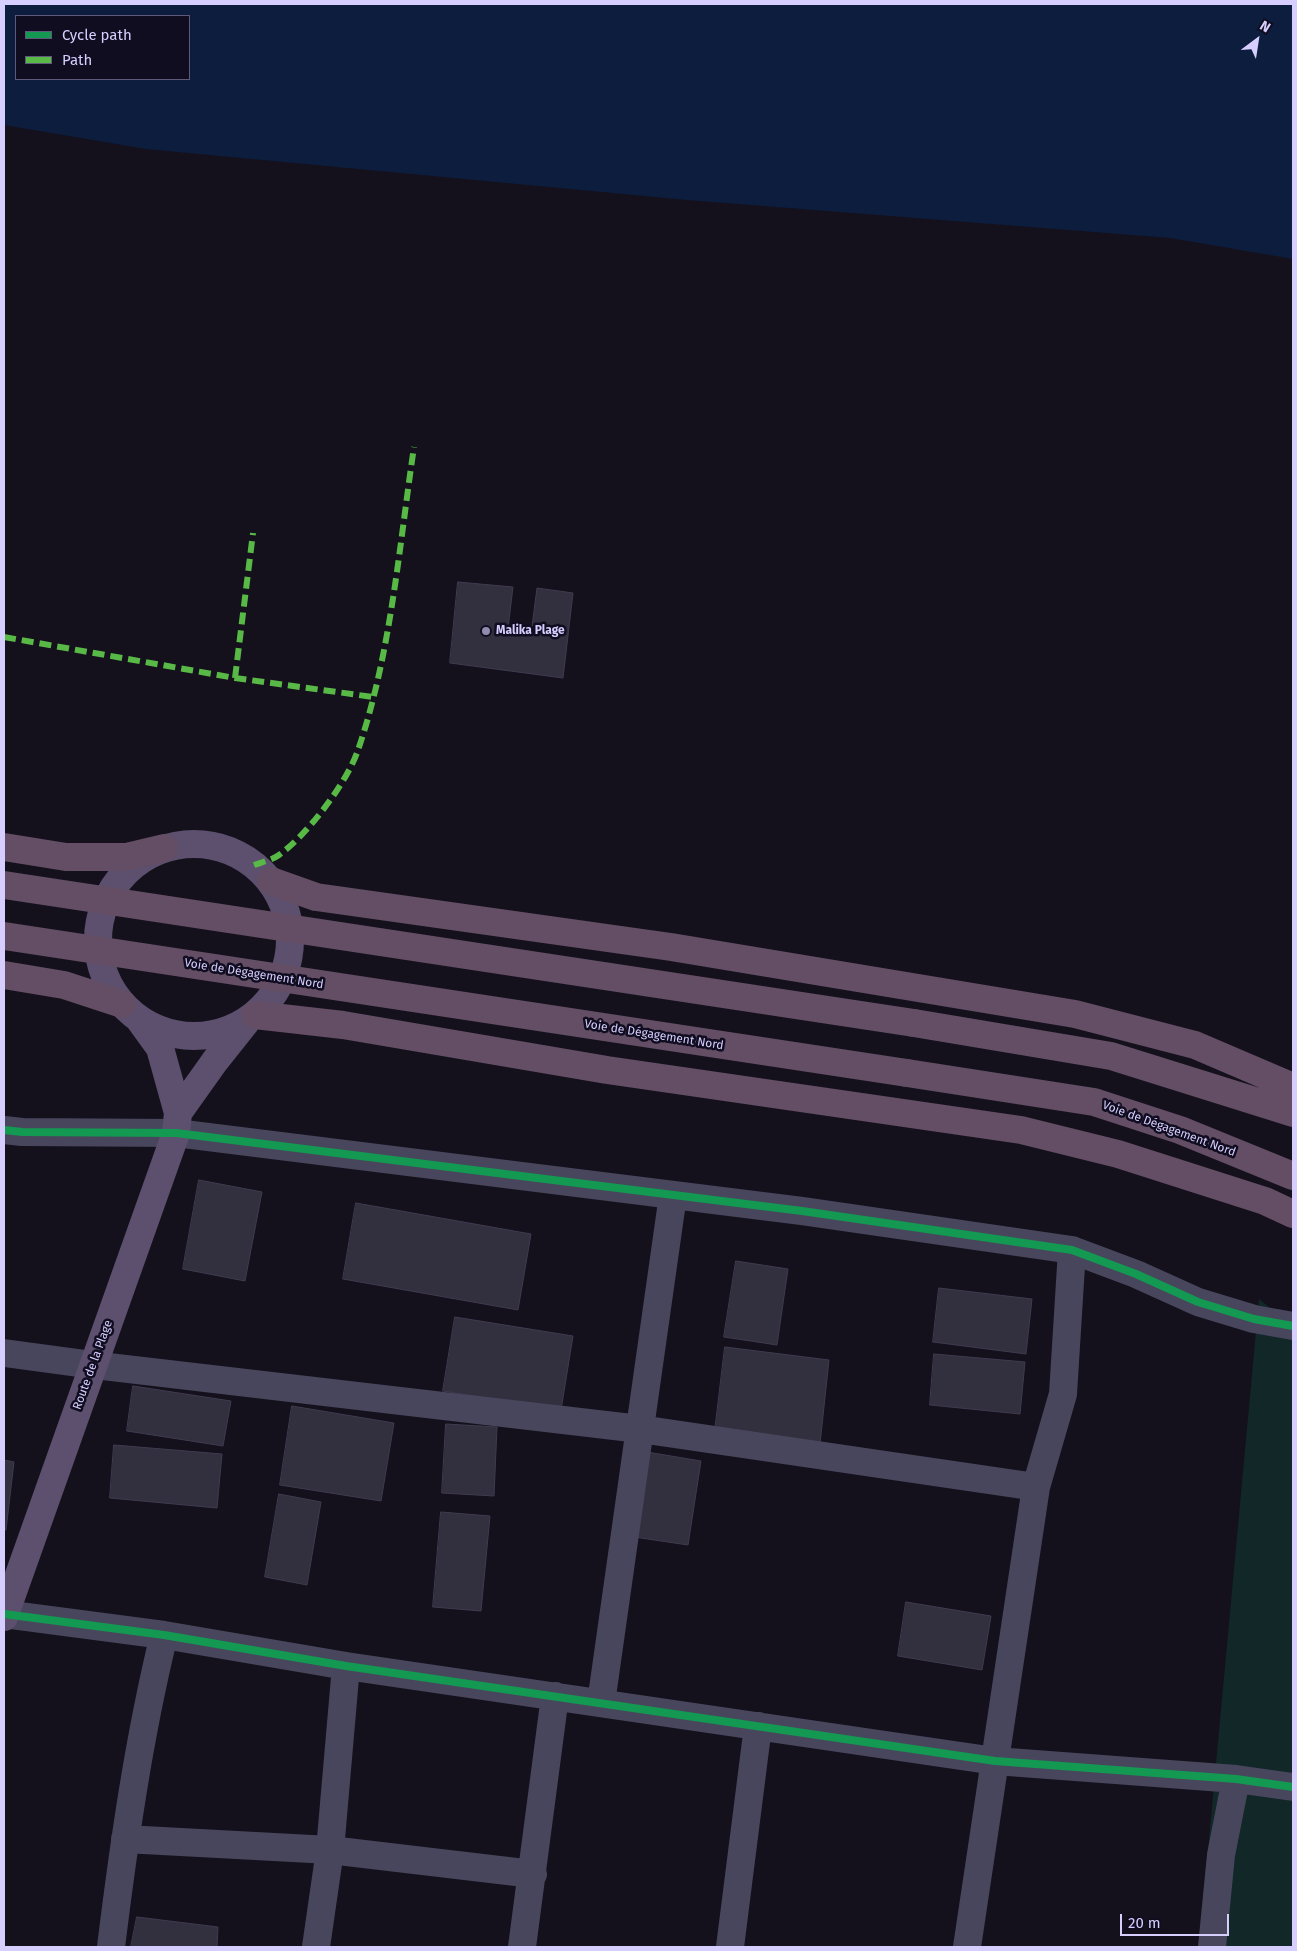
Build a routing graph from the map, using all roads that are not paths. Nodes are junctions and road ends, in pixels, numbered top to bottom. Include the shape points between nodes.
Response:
1 (4, 847) edge
2 (164, 848) junction
3 (271, 881) junction
4 (4, 885) edge
5 (4, 936) edge
6 (4, 975) edge
7 (131, 1012) junction
8 (250, 1019) junction
9 (1293, 1087) edge
10 (1293, 1113) edge
11 (177, 1123) junction
12 (4, 1130) edge
13 (1293, 1176) edge
14 (674, 1195) junction
15 (1293, 1214) edge
16 (1072, 1250) junction
17 (1293, 1326) edge
18 (4, 1353) edge
19 (93, 1365) junction
20 (640, 1429) junction
21 (1036, 1487) junction
22 (4, 1615) edge
23 (164, 1635) junction
24 (346, 1666) junction
25 (555, 1696) junction
26 (601, 1703) junction
27 (758, 1726) junction
28 (994, 1761) junction
29 (1236, 1779) junction
30 (1293, 1787) edge
31 (125, 1838) junction
32 (330, 1850) junction
33 (533, 1874) junction
34 (111, 1947) edge
35 (316, 1947) edge
36 (522, 1947) edge
37 (730, 1947) edge
38 (967, 1947) edge
39 (1212, 1947) edge

1 - 2 highway via 66,857 126,856
2 - 3 main road via 189,844 213,846 235,853
2 - 7 main road via 142,859 124,874 109,894 100,917 101,965 110,986
3 - 8 main road via 290,923 291,946 278,990
3 - 9 highway via 316,897 671,947 1075,1014 1195,1045
4 - 10 highway, bridge via 914,1023 1111,1056
5 - 13 highway, Voie de Dégagement Nord, bridge via 1094,1102 1180,1130
6 - 7 highway via 64,984
7 - 8 main road via 159,1030 181,1036 226,1032
7 - 11 main road via 160,1048
8 - 11 main road, Route de la Plage via 215,1061
8 - 15 highway via 343,1026 607,1070 1021,1130 1118,1154 1265,1201
11 - 12 street via 22,1132
11 - 14 street
11 - 19 main road, Route de la Plage
14 - 16 street
14 - 20 street
16 - 17 street via 1198,1302 1254,1319
16 - 21 street via 1063,1394
18 - 19 street
19 - 20 street
19 - 22 main road, Route de la Plage
20 - 21 street
20 - 26 street
21 - 28 street
22 - 23 street
23 - 24 street
23 - 31 street via 149,1695
24 - 25 street
24 - 32 street
25 - 26 street
25 - 33 street
26 - 27 street
27 - 28 street
27 - 37 street
28 - 29 street
28 - 38 street
29 - 30 street
29 - 39 street via 1221,1855
31 - 32 street
31 - 34 street
32 - 33 street
32 - 35 street
33 - 36 street

